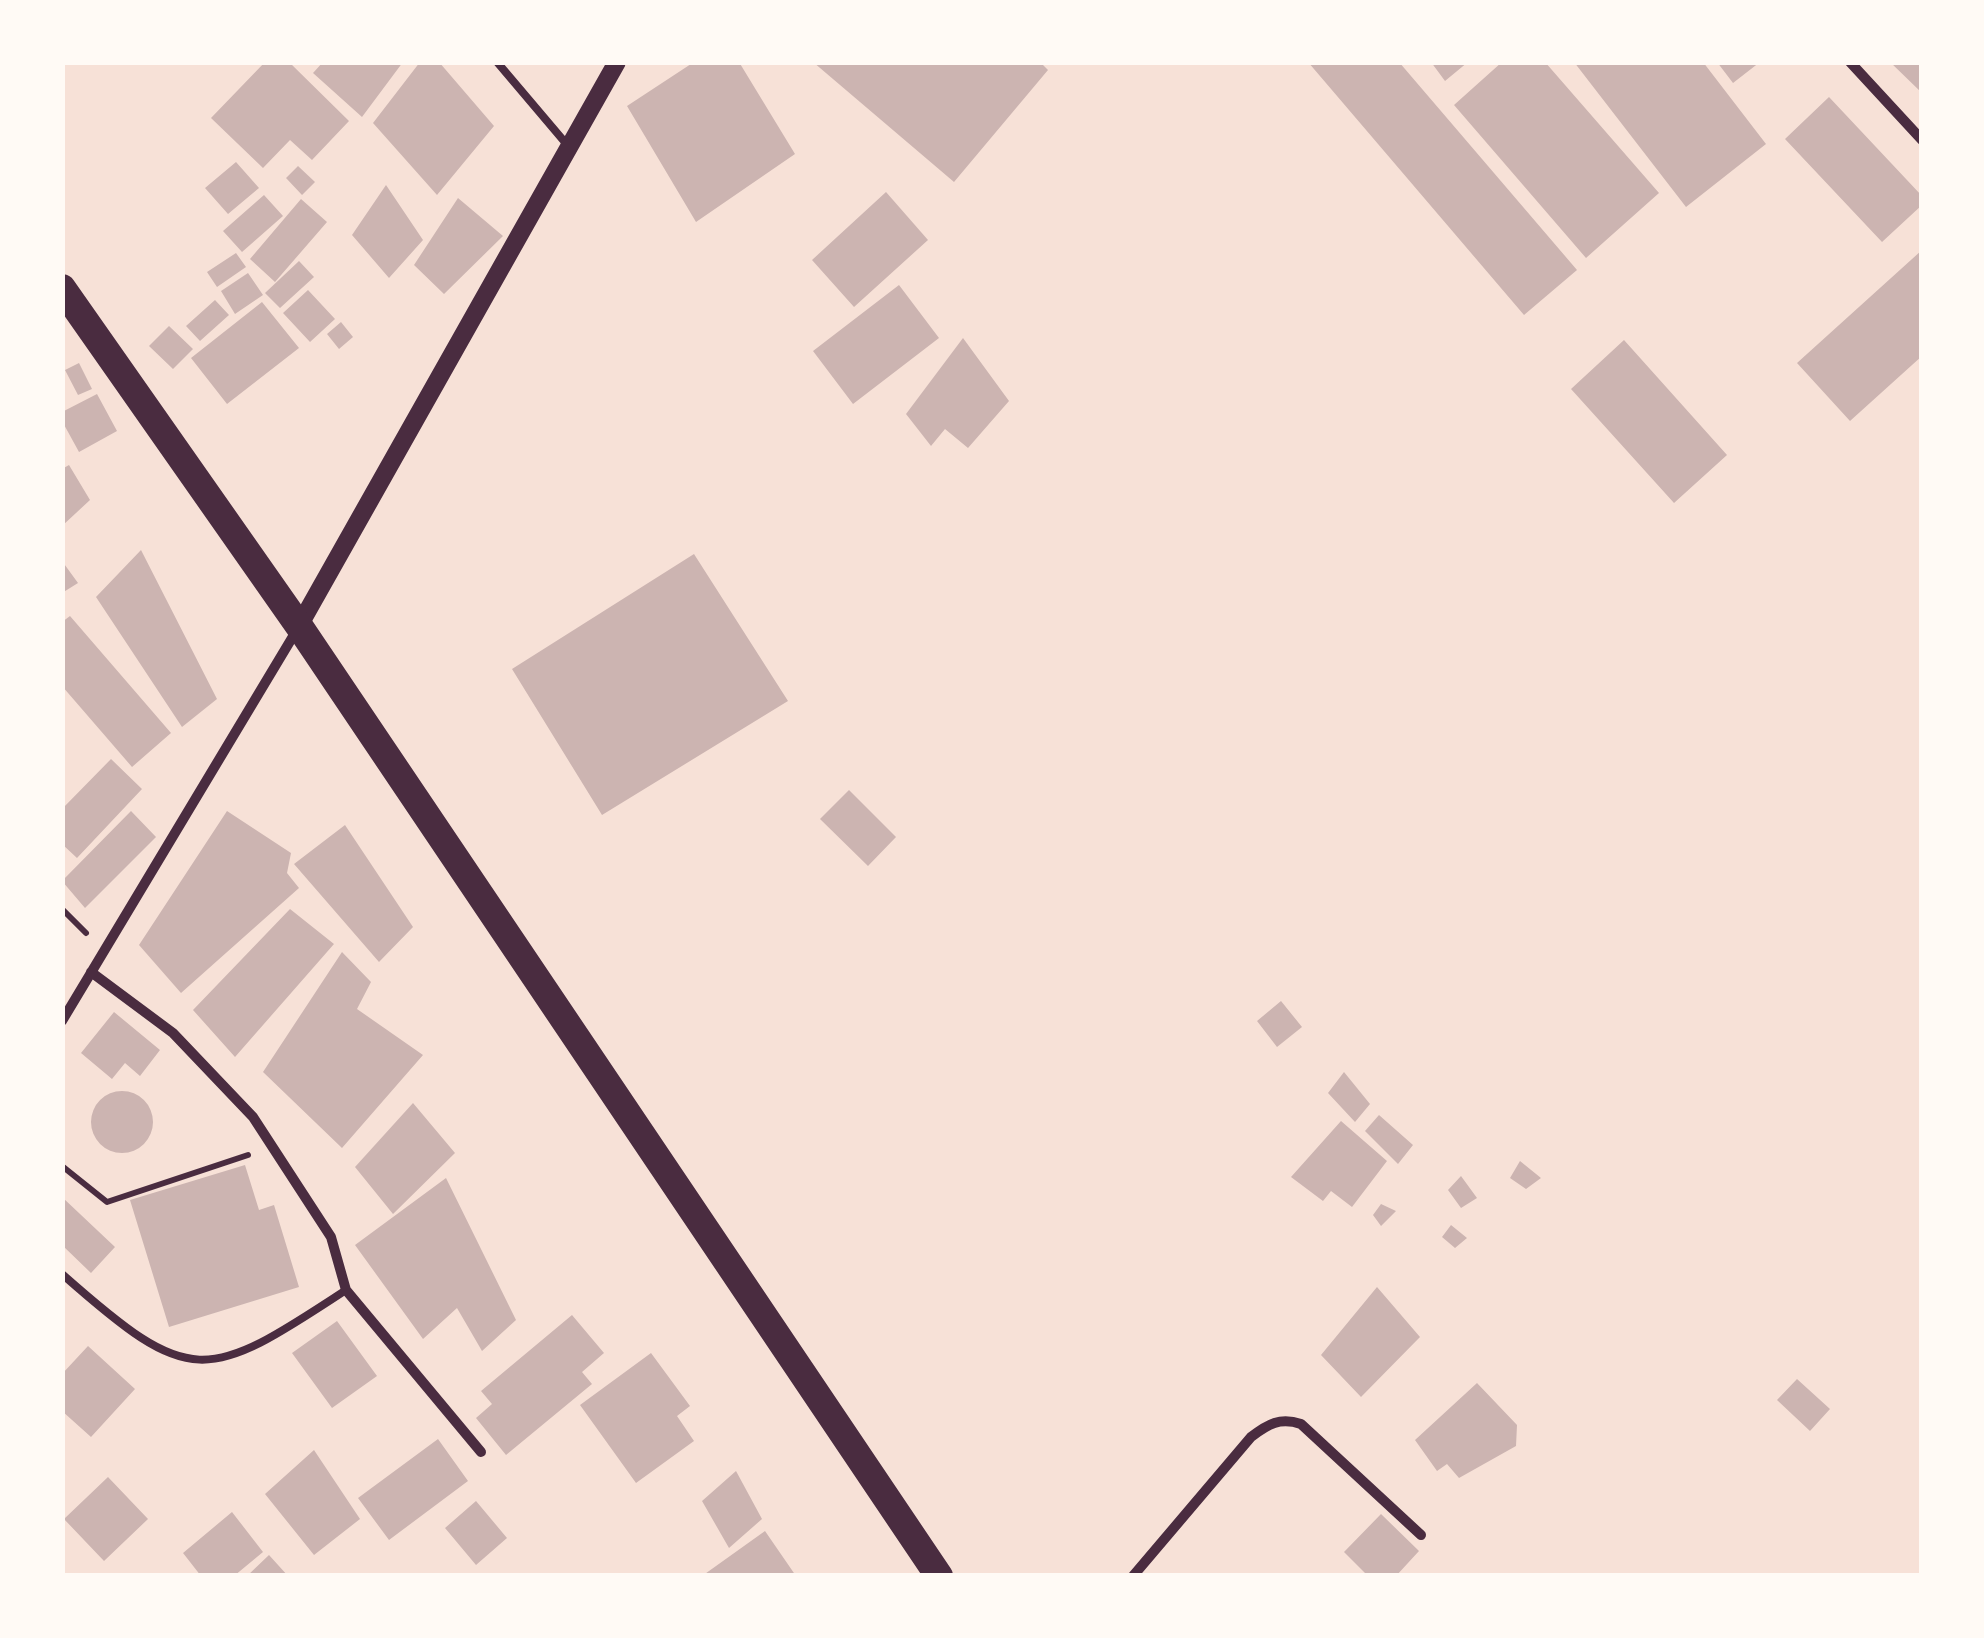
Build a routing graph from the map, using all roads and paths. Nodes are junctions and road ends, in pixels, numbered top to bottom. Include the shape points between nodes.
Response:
1 (496, 62) edge
2 (617, 62) edge
3 (1850, 62) edge
4 (1922, 140) edge
5 (569, 147) junction
6 (62, 288) edge
7 (300, 626) junction
8 (91, 972) junction
9 (62, 1022) edge
10 (273, 1146) junction
11 (62, 1166) edge
12 (62, 1274) edge
13 (346, 1290) junction
14 (481, 1452) dead end
15 (1421, 1536) dead end
16 (938, 1576) edge
17 (1133, 1576) edge

1 - 5 lane
2 - 5 street
3 - 4 street
5 - 7 street
6 - 7 highway
7 - 8 street
7 - 16 highway
8 - 9 street
8 - 10 street via 173,1033
10 - 11 path via 107,1202
10 - 13 street via 331,1238
12 - 13 lane via 130,1335 187,1360 238,1355
13 - 14 street
15 - 17 street via 1301,1424 1276,1421 1251,1437

